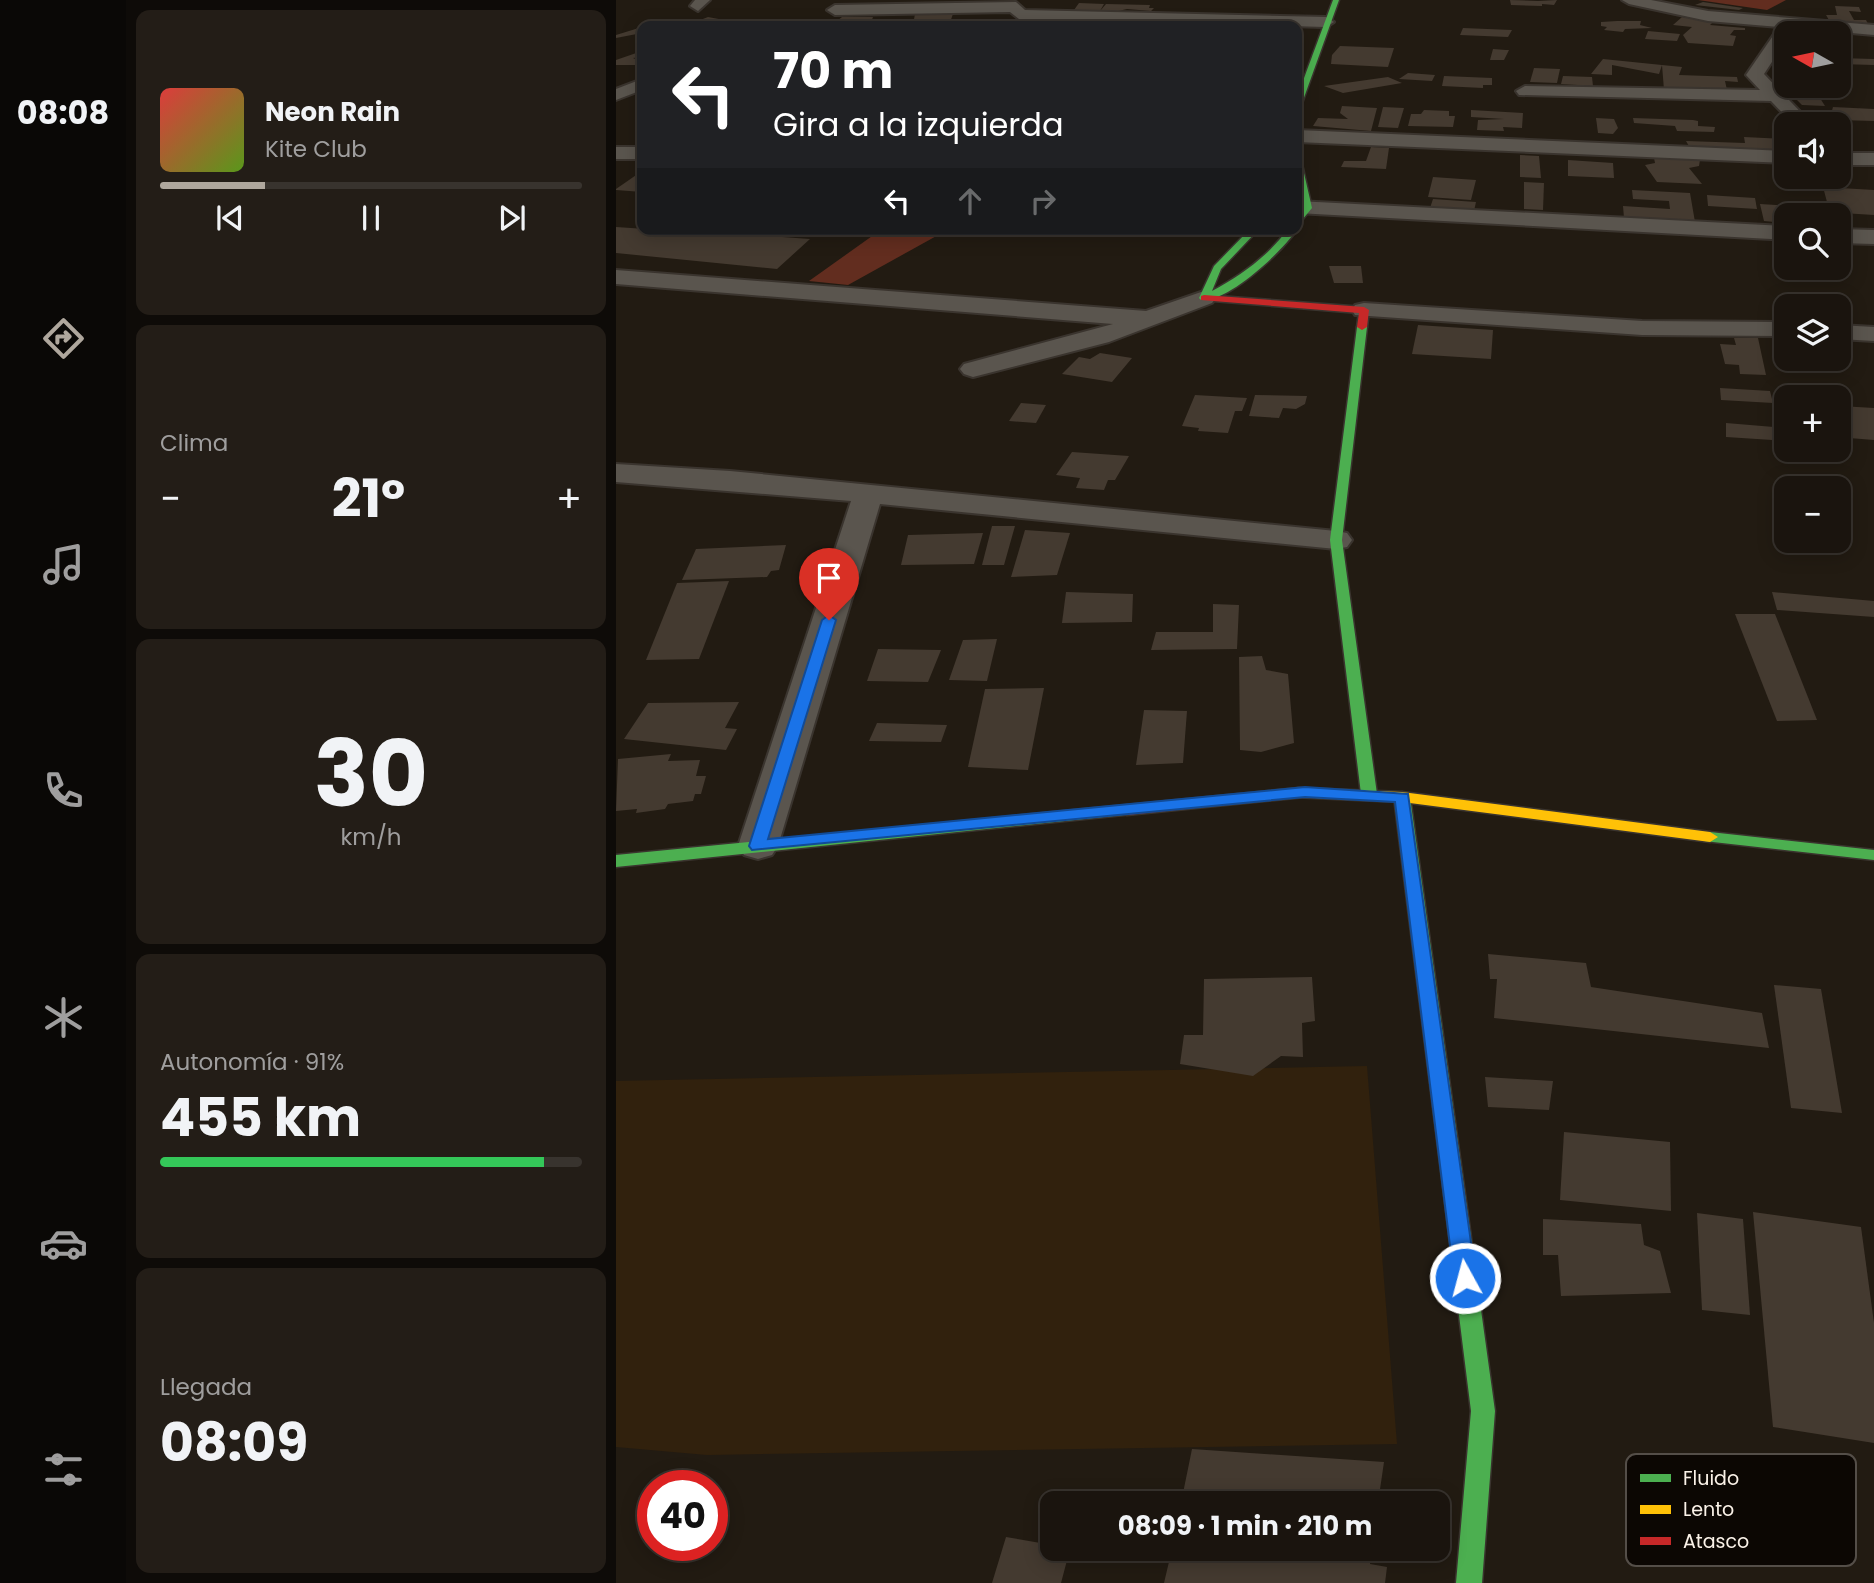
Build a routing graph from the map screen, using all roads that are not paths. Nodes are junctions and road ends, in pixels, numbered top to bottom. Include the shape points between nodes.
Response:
1 (1311, 0) edge
2 (1336, 0) edge
3 (1629, 0) edge
4 (841, 5) edge
5 (1087, 20) edge
6 (819, 21) dead end
7 (1114, 21) edge
8 (1302, 21) edge
9 (1803, 21) edge
10 (1823, 21) edge
11 (1326, 22) junction
12 (1774, 23) edge
13 (1852, 26) edge
14 (1302, 27) edge
15 (1874, 30) edge
16 (1774, 46) edge
17 (637, 87) edge
18 (1525, 91) dead end
19 (1302, 92) edge
20 (1774, 93) edge
21 (616, 95) edge
22 (1774, 96) edge
23 (1779, 98) edge
24 (1792, 112) edge
25 (1302, 136) edge
26 (1774, 156) edge
27 (1851, 159) edge
28 (1874, 159) edge
29 (1302, 213) edge
30 (1774, 232) edge
31 (1249, 235) edge
32 (1288, 235) edge
33 (1851, 236) edge
34 (1874, 237) edge
35 (616, 277) edge
36 (1204, 298) junction
37 (1364, 310) junction
38 (1148, 319) junction
39 (1774, 328) edge
40 (1851, 333) edge
41 (1874, 334) edge
42 (973, 369) dead end
43 (616, 474) edge
44 (868, 494) junction
45 (1336, 540) junction
46 (1368, 794) junction
47 (1402, 797) junction
48 (758, 846) junction
49 (1874, 855) edge
50 (616, 860) edge
51 (1469, 1583) edge

1 - 8 street
2 - 11 street
3 - 12 street via 1708,16
4 - 5 street via 1016,7 1019,14
4 - 6 street
5 - 7 street
9 - 10 street
11 - 14 street
11 - 19 street
13 - 15 street
16 - 20 street via 1755,75
17 - 21 street
18 - 22 street
23 - 24 street
25 - 26 street
27 - 28 street
29 - 30 street
31 - 36 street via 1217,268
32 - 36 street via 1264,264 1234,286
33 - 34 street
35 - 38 street
36 - 37 street
36 - 38 street
37 - 39 street via 1642,328
37 - 45 street
38 - 42 street via 1100,337
40 - 41 street
43 - 44 street
44 - 45 street
44 - 48 street
45 - 46 street
46 - 47 street
46 - 48 street via 1305,792
47 - 49 street
47 - 51 street via 1483,1411
48 - 50 street

